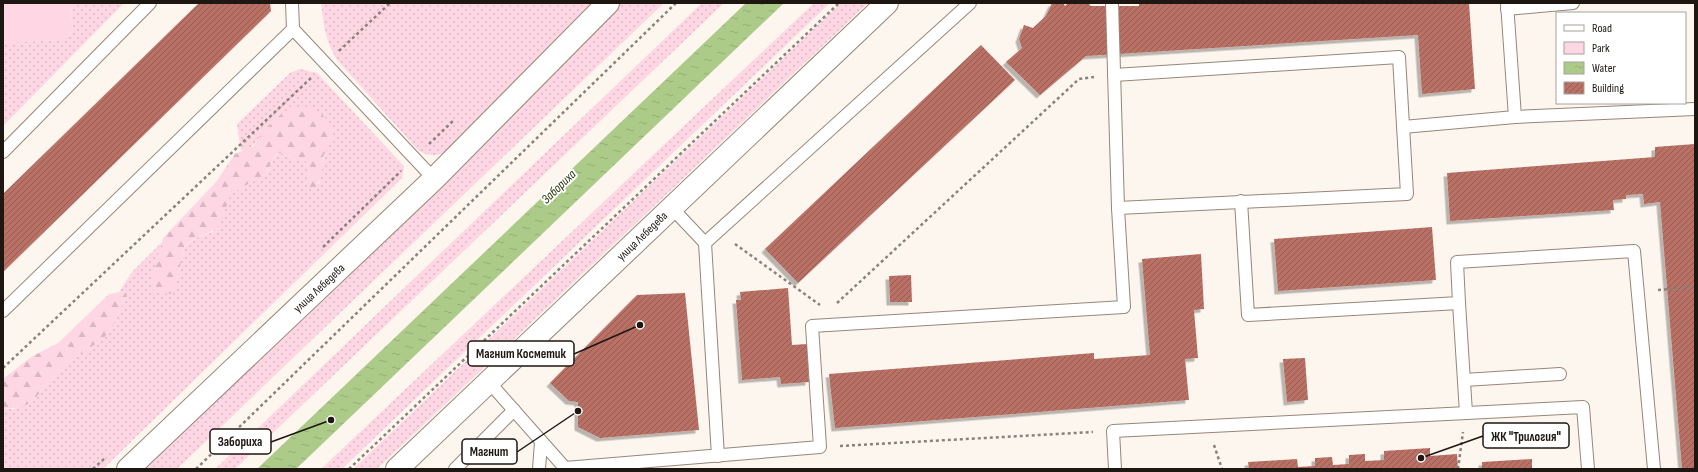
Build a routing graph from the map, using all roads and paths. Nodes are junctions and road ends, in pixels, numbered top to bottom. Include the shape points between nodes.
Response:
1 (150, 3) edge
2 (292, 3) edge
3 (390, 3) edge
4 (608, 3) edge
5 (676, 3) edge
6 (839, 3) edge
7 (887, 3) edge
8 (970, 3) edge
9 (1112, 3) edge
10 (1573, 3) edge
11 (1507, 6) edge
12 (293, 28) junction
13 (325, 65) junction
14 (1114, 75) junction
15 (1695, 109) edge
16 (1515, 117) junction
17 (455, 120) dead end
18 (1403, 127) junction
19 (3, 152) edge
20 (415, 158) junction
21 (434, 179) junction
22 (1241, 201) junction
23 (672, 208) junction
24 (1118, 208) junction
25 (718, 231) junction
26 (705, 242) junction
27 (323, 247) dead end
28 (1695, 287) edge
29 (1667, 289) dead end
30 (1459, 303) junction
31 (3, 311) edge
32 (829, 311) junction
33 (812, 326) junction
34 (3, 368) edge
35 (1560, 374) dead end
36 (1464, 380) junction
37 (489, 382) junction
38 (514, 410) junction
39 (1466, 413) junction
40 (1113, 431) junction
41 (541, 442) junction
42 (820, 447) junction
43 (110, 452) dead end
44 (718, 456) junction
45 (93, 469) edge
46 (128, 469) edge
47 (196, 469) edge
48 (349, 469) edge
49 (397, 469) edge
50 (455, 469) edge
51 (539, 469) edge
52 (1115, 469) edge
53 (1458, 469) edge
54 (1588, 469) edge
55 (1654, 469) edge

1 - 19 lane
2 - 12 lane
3 - 13 path
4 - 21 street, улица Лебедева
5 - 47 path
6 - 48 path
7 - 23 street, улица Лебедева
8 - 25 lane
9 - 14 lane
10 - 11 lane
11 - 16 lane
12 - 13 lane
12 - 31 lane
13 - 20 lane
13 - 34 path
14 - 18 lane via 1399,57
14 - 24 lane
14 - 32 path via 1079,79
15 - 16 lane
16 - 18 lane
17 - 20 path
18 - 22 lane via 1407,194
20 - 21 lane
20 - 27 path
21 - 46 street, улица Лебедева
22 - 24 lane
22 - 30 lane via 1248,315
23 - 26 lane
23 - 37 street, улица Лебедева
24 - 33 lane via 1124,307
25 - 26 lane
25 - 32 path
26 - 44 lane
28 - 29 path
30 - 36 lane
30 - 55 lane via 1457,262 1634,251
32 - 33 path
33 - 42 lane
35 - 36 lane
36 - 39 lane
37 - 38 lane
37 - 49 street, улица Лебедева
38 - 41 lane
38 - 50 lane
39 - 40 lane
39 - 53 path
39 - 54 lane via 1583,407
40 - 42 path
40 - 52 lane
41 - 44 lane via 565,468
41 - 51 lane
42 - 44 lane
43 - 45 path

